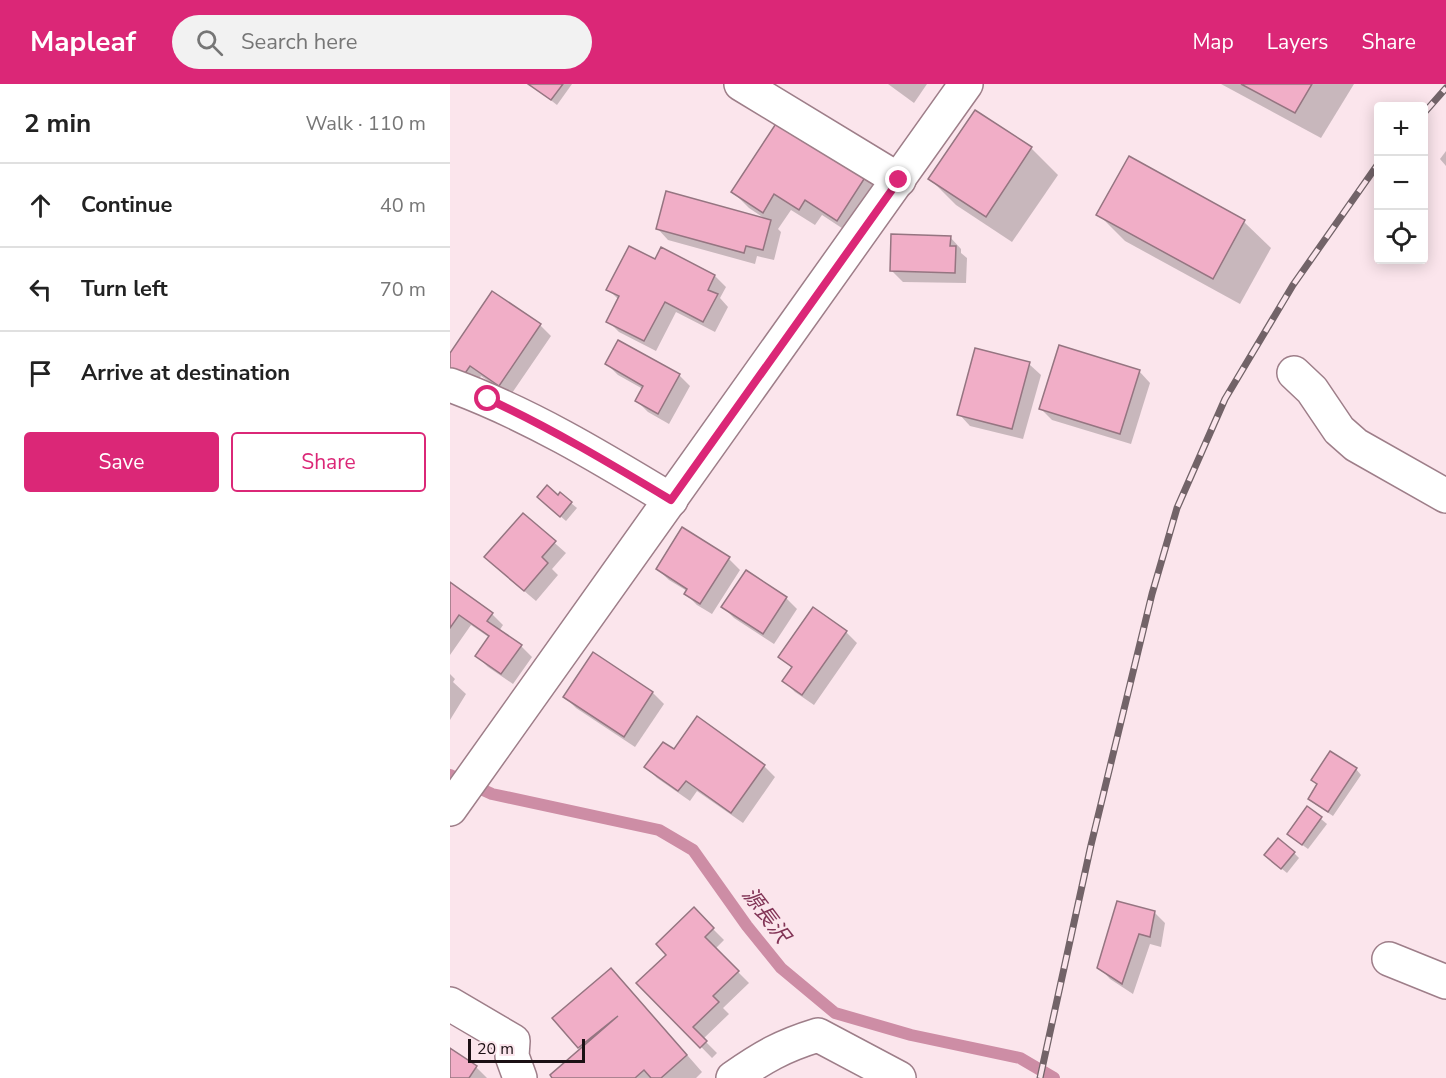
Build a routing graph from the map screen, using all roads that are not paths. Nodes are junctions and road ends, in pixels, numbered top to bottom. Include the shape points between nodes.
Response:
1 (741, 84) edge
2 (966, 84) edge
3 (899, 180) junction
4 (1294, 373) dead end
5 (450, 385) edge
6 (1446, 496) edge
7 (671, 500) junction
8 (454, 803) edge
9 (1389, 959) dead end
10 (1446, 982) edge
11 (450, 1004) edge
12 (520, 1078) edge
13 (733, 1078) edge
14 (899, 1078) edge

1 - 3 street
2 - 3 street
3 - 7 street
4 - 6 street via 1312,390 1339,430 1356,445
5 - 7 street via 525,416
7 - 8 street
9 - 10 street
11 - 12 street via 513,1041
13 - 14 street via 765,1055 818,1035

